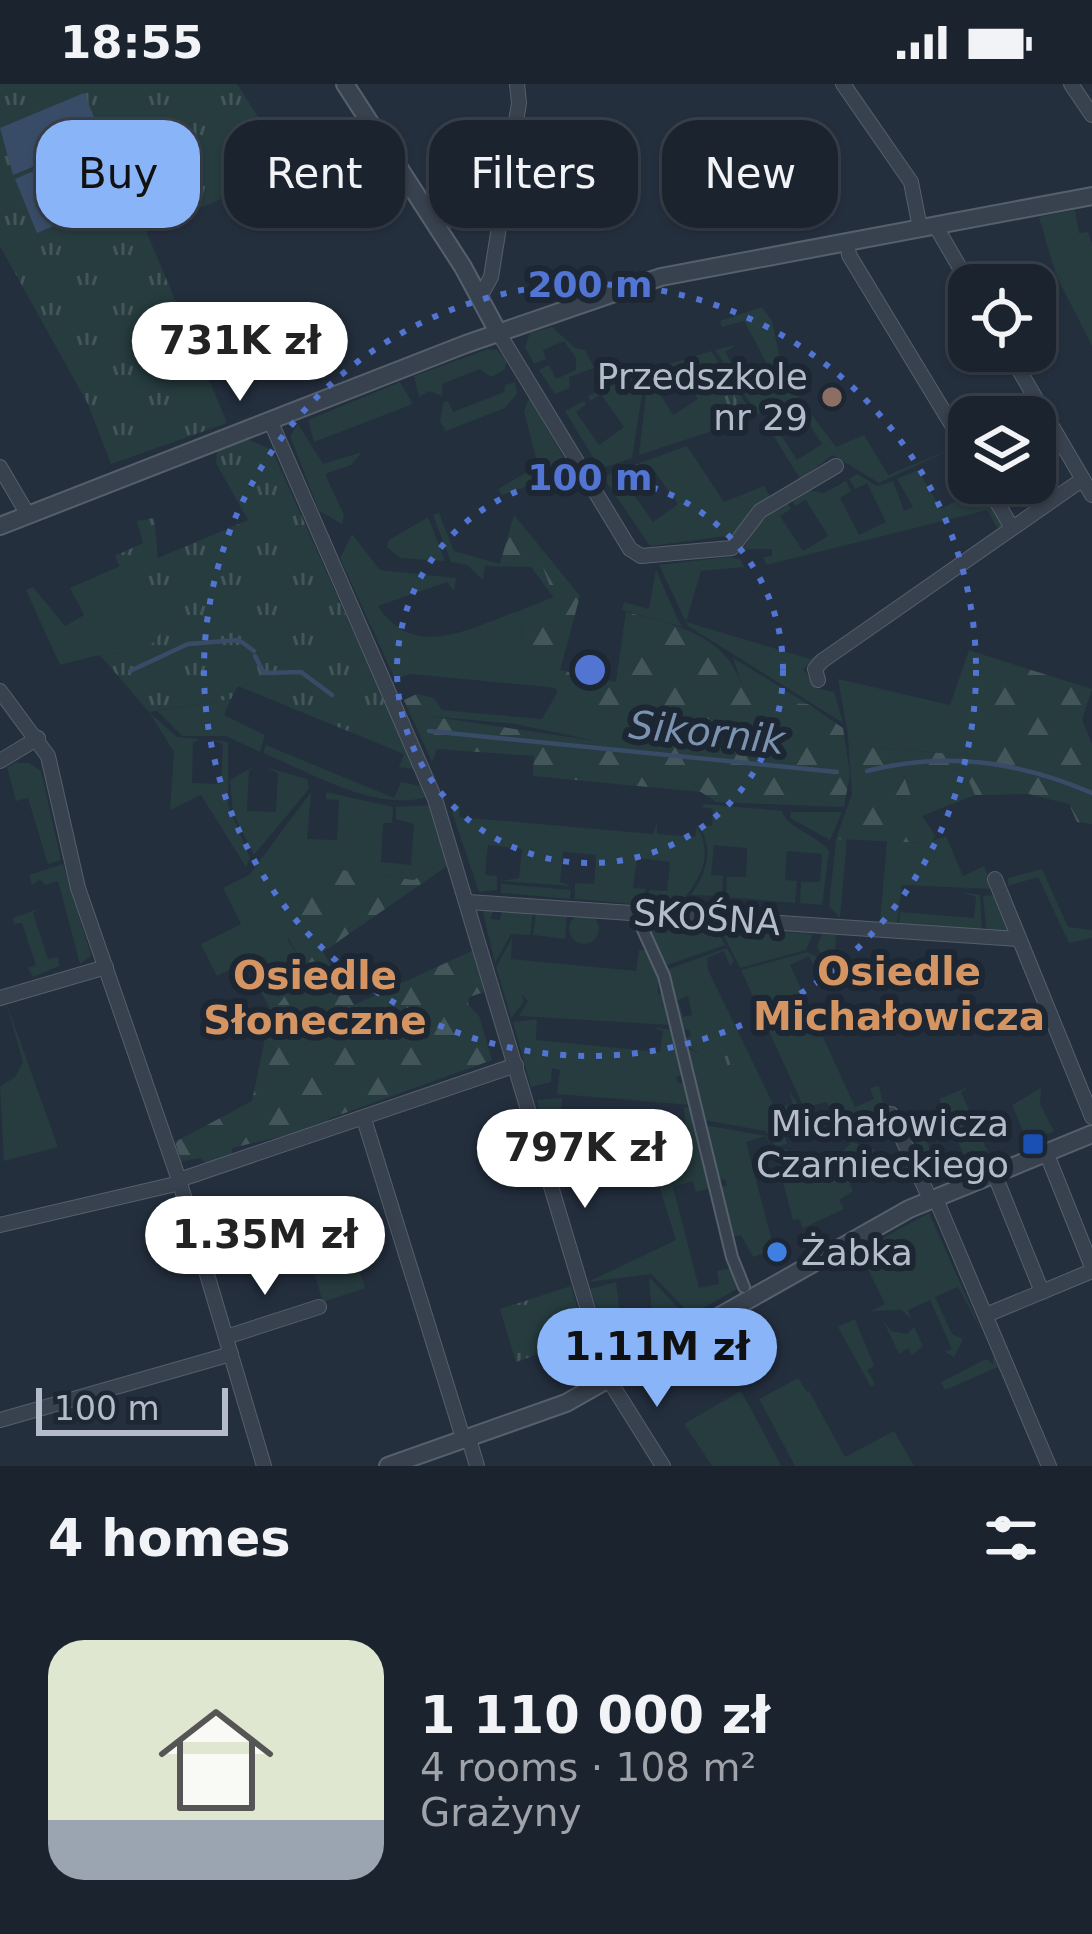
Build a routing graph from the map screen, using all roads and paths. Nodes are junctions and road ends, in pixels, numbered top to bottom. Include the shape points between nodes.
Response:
1 (345, 84) edge
2 (517, 84) edge
3 (843, 84) edge
4 (1071, 84) edge
5 (1087, 97) edge
6 (1092, 115) edge
7 (1092, 196) edge
8 (928, 227) junction
9 (847, 242) junction
10 (955, 264) edge
11 (480, 297) junction
12 (498, 332) junction
13 (1020, 372) edge
14 (948, 417) edge
15 (270, 420) junction
16 (836, 466) dead end
17 (0, 467) edge
18 (1083, 479) junction
19 (1092, 495) edge
20 (998, 504) edge
21 (28, 515) junction
22 (0, 526) edge
23 (1012, 528) junction
24 (818, 680) dead end
25 (0, 691) edge
26 (38, 738) junction
27 (0, 761) edge
28 (995, 879) dead end
29 (468, 902) junction
30 (635, 912) junction
31 (1018, 939) junction
32 (106, 967) junction
33 (0, 998) edge
34 (516, 1065) junction
35 (891, 1114) dead end
36 (1092, 1117) edge
37 (364, 1119) junction
38 (1092, 1134) edge
39 (1046, 1152) junction
40 (994, 1173) junction
41 (180, 1181) junction
42 (933, 1198) junction
43 (0, 1225) edge
44 (1092, 1269) edge
45 (744, 1287) dead end
46 (1042, 1292) junction
47 (319, 1307) dead end
48 (986, 1316) junction
49 (226, 1337) junction
50 (231, 1354) junction
51 (610, 1381) junction
52 (0, 1420) edge
53 (467, 1440) junction
54 (264, 1466) edge
55 (388, 1466) edge
56 (477, 1466) edge
57 (663, 1466) edge
58 (1049, 1466) edge

1 - 11 street
2 - 11 street via 491,278
3 - 8 street via 910,182
4 - 5 street
5 - 6 street
7 - 8 street
8 - 9 street
8 - 10 street
9 - 12 street via 661,277
9 - 14 street
11 - 12 street
12 - 15 street
12 - 16 street via 641,556 732,548 760,511
13 - 18 street
15 - 21 street
15 - 29 street via 398,704
17 - 21 street
18 - 19 street
18 - 23 street
20 - 23 street
21 - 22 street
23 - 24 street via 821,661
25 - 26 street
26 - 27 street
26 - 32 street
28 - 31 street
29 - 30 street, SKOŚNA
29 - 34 street
30 - 31 street, SKOŚNA
30 - 45 street via 664,976
31 - 36 street
32 - 33 street
32 - 41 street
34 - 37 street
34 - 51 street
35 - 42 street
37 - 41 street
37 - 53 street
38 - 39 street
39 - 40 street
39 - 44 street
40 - 42 street
40 - 46 street
41 - 43 street
41 - 49 street
42 - 48 street
42 - 51 street
44 - 46 street
46 - 48 street
47 - 49 street
48 - 58 street
49 - 50 street
50 - 52 street
50 - 54 street
51 - 53 street
51 - 57 street
53 - 55 street
53 - 56 street

